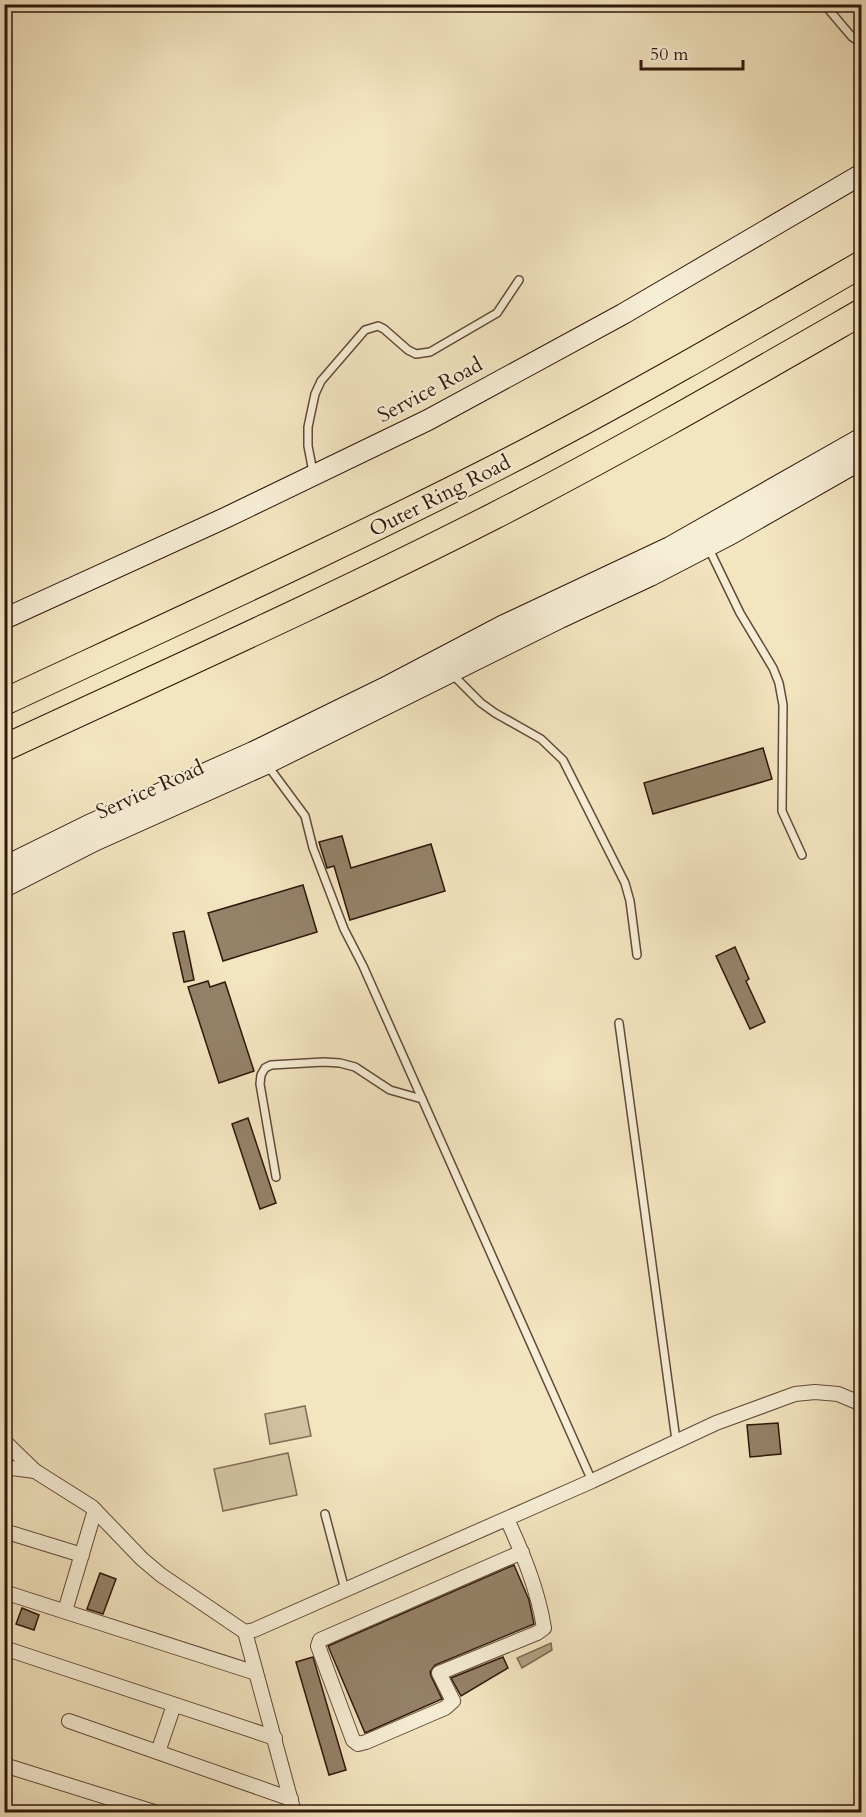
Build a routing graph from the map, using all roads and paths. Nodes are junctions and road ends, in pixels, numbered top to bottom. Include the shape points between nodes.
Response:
1 (824, 4) edge
2 (861, 44) edge
3 (861, 174) edge
4 (861, 264) edge
5 (519, 280) dead end
6 (861, 312) edge
7 (861, 438) edge
8 (861, 459) edge
9 (314, 475) junction
10 (708, 546) junction
11 (4, 619) edge
12 (452, 673) junction
13 (4, 702) edge
14 (4, 748) edge
15 (266, 764) junction
16 (802, 855) dead end
17 (4, 867) edge
18 (4, 887) edge
19 (637, 955) dead end
20 (619, 1023) dead end
21 (422, 1099) junction
22 (276, 1177) dead end
23 (861, 1404) edge
24 (676, 1440) junction
25 (4, 1441) edge
26 (4, 1467) edge
27 (35, 1471) junction
28 (592, 1481) junction
29 (95, 1510) junction
30 (325, 1514) dead end
31 (507, 1519) junction
32 (4, 1531) edge
33 (522, 1552) junction
34 (82, 1555) junction
35 (345, 1590) junction
36 (4, 1592) edge
37 (65, 1611) junction
38 (245, 1632) junction
39 (4, 1648) edge
40 (256, 1673) junction
41 (174, 1705) junction
42 (69, 1721) dead end
43 (275, 1738) junction
44 (158, 1752) junction
45 (4, 1765) edge
46 (292, 1806) edge
47 (154, 1812) edge

1 - 2 lane
3 - 9 main road, Service Road via 622,314 428,420
4 - 13 highway, Outer Ring Road via 648,387 474,479
5 - 9 lane via 497,312 430,352 416,354 408,350 378,326 364,330 321,381 315,394 308,427
6 - 14 highway, Outer Ring Road via 658,429 493,517
7 - 17 main road via 670,547 502,626 263,747
8 - 10 main road, Service Road
9 - 11 main road, Service Road
10 - 12 main road, Service Road
10 - 16 lane via 779,683 783,705 782,811
12 - 15 main road, Service Road
12 - 19 lane via 481,703 541,739 563,760 625,883
15 - 18 main road, Service Road via 94,841
15 - 21 lane via 305,816 344,929
20 - 24 lane
21 - 22 lane via 390,1090 340,1062 265,1068 260,1084
21 - 28 lane
23 - 24 street via 838,1394 795,1394
24 - 28 street
25 - 27 street
26 - 27 street
27 - 29 street
28 - 31 street
29 - 34 street
29 - 38 street via 160,1575
30 - 35 lane
31 - 33 street
31 - 35 street
32 - 34 street
33 - 33 street via 544,1628 439,1672 453,1701 445,1708 366,1742 358,1744 353,1740 318,1646 320,1640
34 - 37 street
35 - 38 street
36 - 37 street
37 - 40 street
38 - 40 street
39 - 41 street
40 - 43 street
41 - 43 street
41 - 44 street
42 - 44 street
43 - 46 street
44 - 46 street
45 - 47 street

